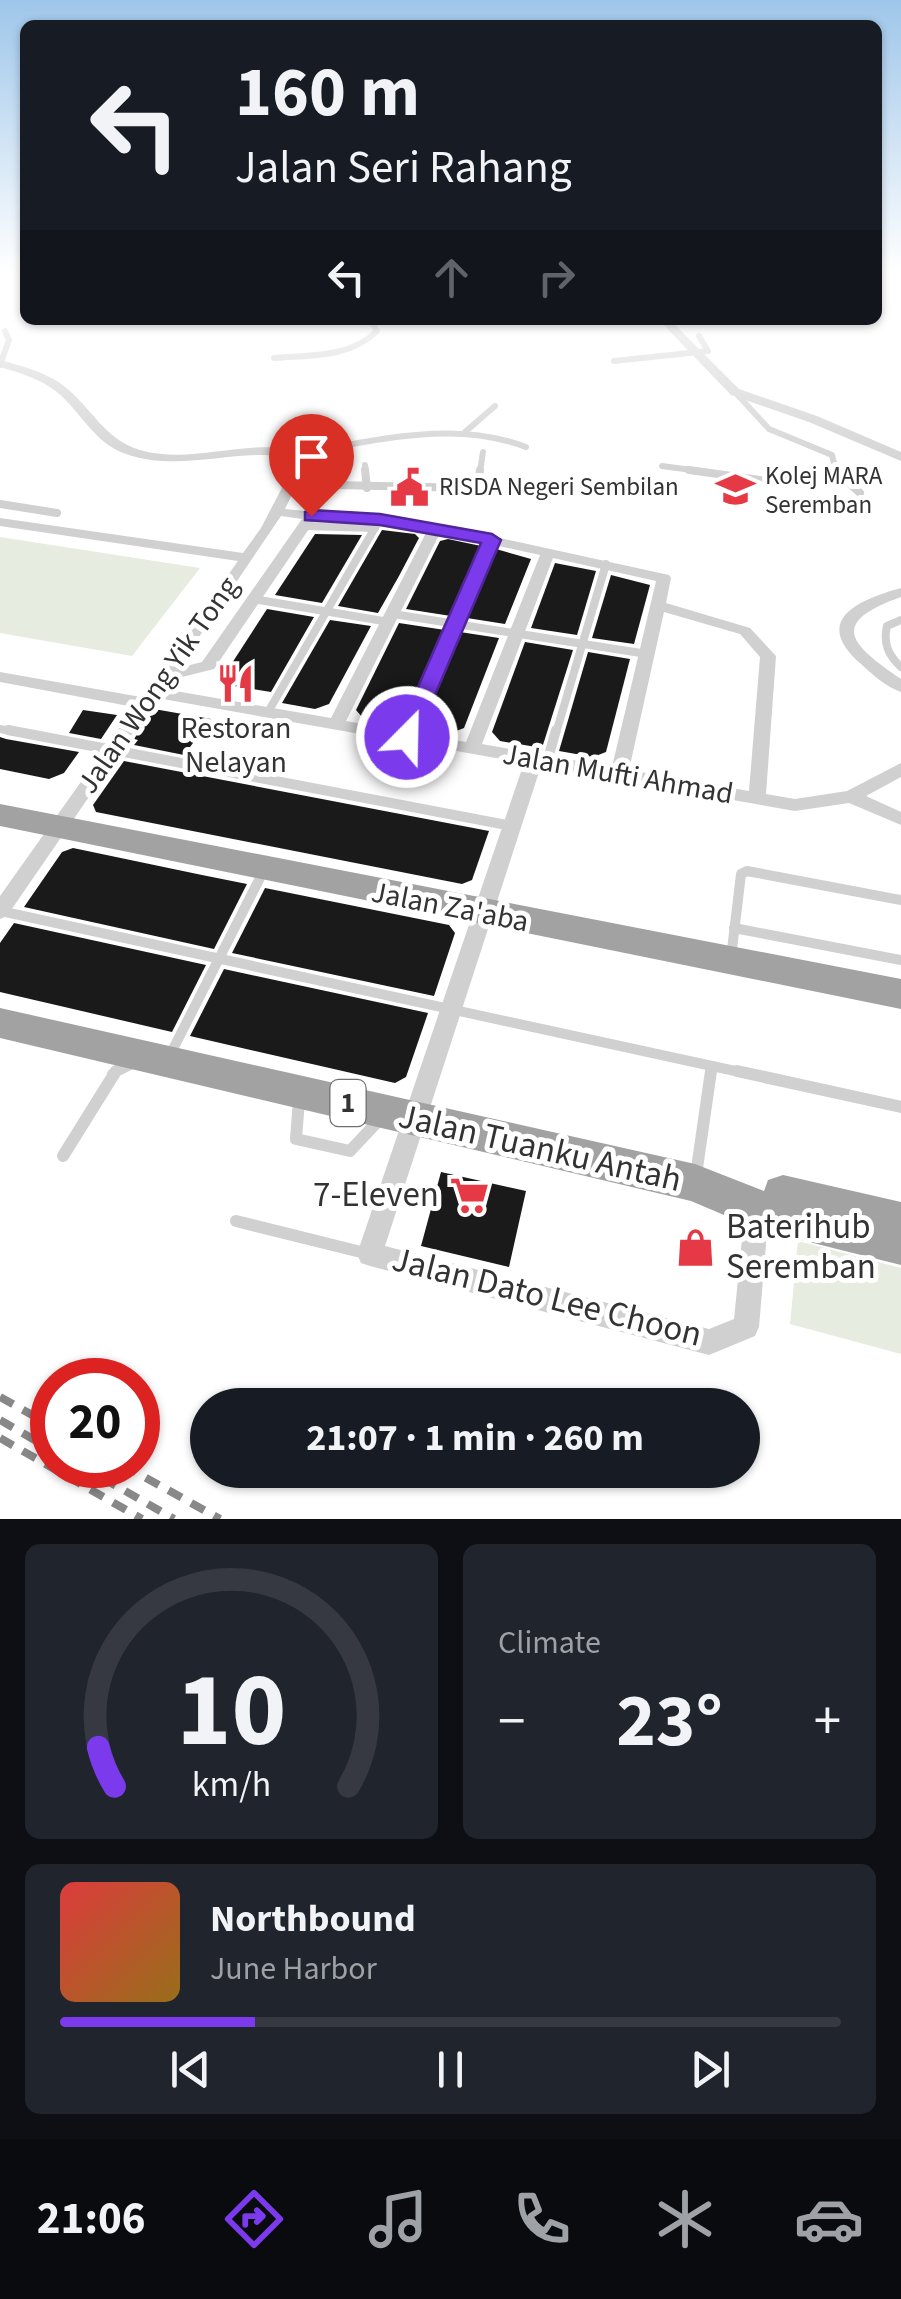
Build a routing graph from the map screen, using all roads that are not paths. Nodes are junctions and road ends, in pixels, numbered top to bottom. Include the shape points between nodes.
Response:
1 (361, 343) edge
2 (684, 343) edge
3 (703, 343) edge
4 (694, 354) junction
5 (274, 358) dead end
6 (614, 361) dead end
7 (1, 364) edge
8 (735, 392) junction
9 (495, 406) dead end
10 (466, 432) junction
11 (526, 447) dead end
12 (483, 452) dead end
13 (301, 454) junction
14 (901, 457) edge
15 (365, 465) dead end
16 (662, 466) dead end
17 (836, 472) junction
18 (290, 484) junction
19 (367, 488) junction
20 (860, 493) dead end
21 (0, 504) edge
22 (277, 512) junction
23 (57, 513) dead end
24 (308, 521) junction
25 (0, 522) edge
26 (378, 524) junction
27 (436, 528) junction
28 (492, 540) junction
29 (548, 552) junction
30 (247, 558) junction
31 (606, 564) junction
32 (901, 592) edge
33 (253, 600) junction
34 (659, 606) junction
35 (327, 612) junction
36 (391, 618) junction
37 (901, 620) edge
38 (455, 624) junction
39 (516, 633) junction
40 (582, 644) junction
41 (646, 654) junction
42 (901, 666) edge
43 (0, 677) edge
44 (901, 687) edge
45 (152, 691) junction
46 (268, 712) junction
47 (336, 724) junction
48 (0, 728) edge
49 (407, 737) junction
50 (112, 749) junction
51 (472, 749) junction
52 (540, 761) junction
53 (901, 769) edge
54 (618, 774) junction
55 (851, 797) junction
56 (757, 799) junction
57 (0, 815) edge
58 (901, 819) edge
59 (512, 826) junction
60 (58, 827) junction
61 (264, 869) junction
62 (901, 900) edge
63 (0, 911) edge
64 (482, 914) junction
65 (732, 944) junction
66 (219, 959) junction
67 (901, 960) edge
68 (901, 994) edge
69 (451, 1009) junction
70 (0, 1023) edge
71 (159, 1057) junction
72 (712, 1066) junction
73 (901, 1107) edge
74 (400, 1115) junction
75 (64, 1156) dead end
76 (696, 1183) junction
77 (758, 1208) junction
78 (236, 1221) dead end
79 (901, 1222) edge
80 (901, 1245) edge
81 (370, 1254) junction

1 - 5 lane
2 - 4 street
3 - 4 lane via 708,352
4 - 6 lane
4 - 8 street
7 - 13 street via 62,390 94,430 126,450 178,460
8 - 14 street
8 - 17 lane via 769,429 832,455
9 - 10 lane
10 - 11 lane
10 - 13 lane
12 - 19 lane via 478,484 470,488
13 - 18 street, Jalan Wong Yik Tong via 304,462
15 - 19 lane
16 - 17 lane via 768,482
17 - 20 lane
18 - 19 lane
18 - 22 street, Jalan Wong Yik Tong
21 - 23 lane
22 - 24 street
22 - 30 street, Jalan Wong Yik Tong
24 - 26 street
24 - 33 street
25 - 30 street
26 - 27 street
26 - 35 lane
27 - 28 street
27 - 36 street
28 - 29 street
28 - 38 lane
29 - 31 street
29 - 39 street
30 - 45 street, Jalan Wong Yik Tong
31 - 34 street via 664,578
31 - 40 lane
32 - 44 street via 854,612 845,640
33 - 35 lane
33 - 45 street via 208,666
34 - 41 street
34 - 56 street via 745,631 768,656
35 - 36 lane
35 - 46 lane
36 - 38 lane
36 - 47 street
37 - 42 lane via 884,635 890,657
38 - 39 lane
38 - 49 lane
39 - 40 lane
39 - 51 street
40 - 41 lane
40 - 52 lane
41 - 54 street
43 - 45 street, Jalan Mufti Ahmad
45 - 46 street, Jalan Mufti Ahmad
45 - 50 street, Jalan Wong Yik Tong
46 - 47 street, Jalan Mufti Ahmad
47 - 49 street, Jalan Mufti Ahmad
48 - 50 lane
49 - 51 street, Jalan Mufti Ahmad
50 - 59 lane
50 - 60 street, Jalan Wong Yik Tong
51 - 52 street, Jalan Mufti Ahmad
52 - 54 street, Jalan Mufti Ahmad
52 - 59 street, Jalan Dato Lee Choon
53 - 55 street, Jalan Mufti Ahmad
54 - 56 street, Jalan Mufti Ahmad
55 - 56 street, Jalan Mufti Ahmad via 795,805
55 - 58 street
57 - 60 highway, Jalan Za'aba
59 - 64 street, Jalan Dato Lee Choon
60 - 61 highway, Jalan Za'aba
60 - 63 street, Jalan Wong Yik Tong
61 - 64 highway, Jalan Za'aba
61 - 66 lane
62 - 65 lane via 747,871 741,874
63 - 66 lane
64 - 65 highway, Jalan Za'aba
64 - 69 street, Jalan Dato Lee Choon
65 - 67 lane
65 - 68 highway, Jalan Za'aba
66 - 69 lane
66 - 71 lane
69 - 72 lane
69 - 74 street, Jalan Dato Lee Choon
70 - 71 highway, Jalan Tuanku Antah / 1
71 - 74 highway, Jalan Tuanku Antah / 1
71 - 75 lane via 113,1073
72 - 73 lane
72 - 76 lane
74 - 76 highway, Jalan Tuanku Antah / 1
74 - 81 street, Jalan Dato Lee Choon
76 - 77 highway, Jalan Tuanku Antah / 1
76 - 79 highway, 1 via 787,1195
77 - 80 highway, Jalan Tuanku Antah / 1
77 - 81 street, Jalan Dato Lee Choon via 746,1327 709,1342
78 - 81 lane

